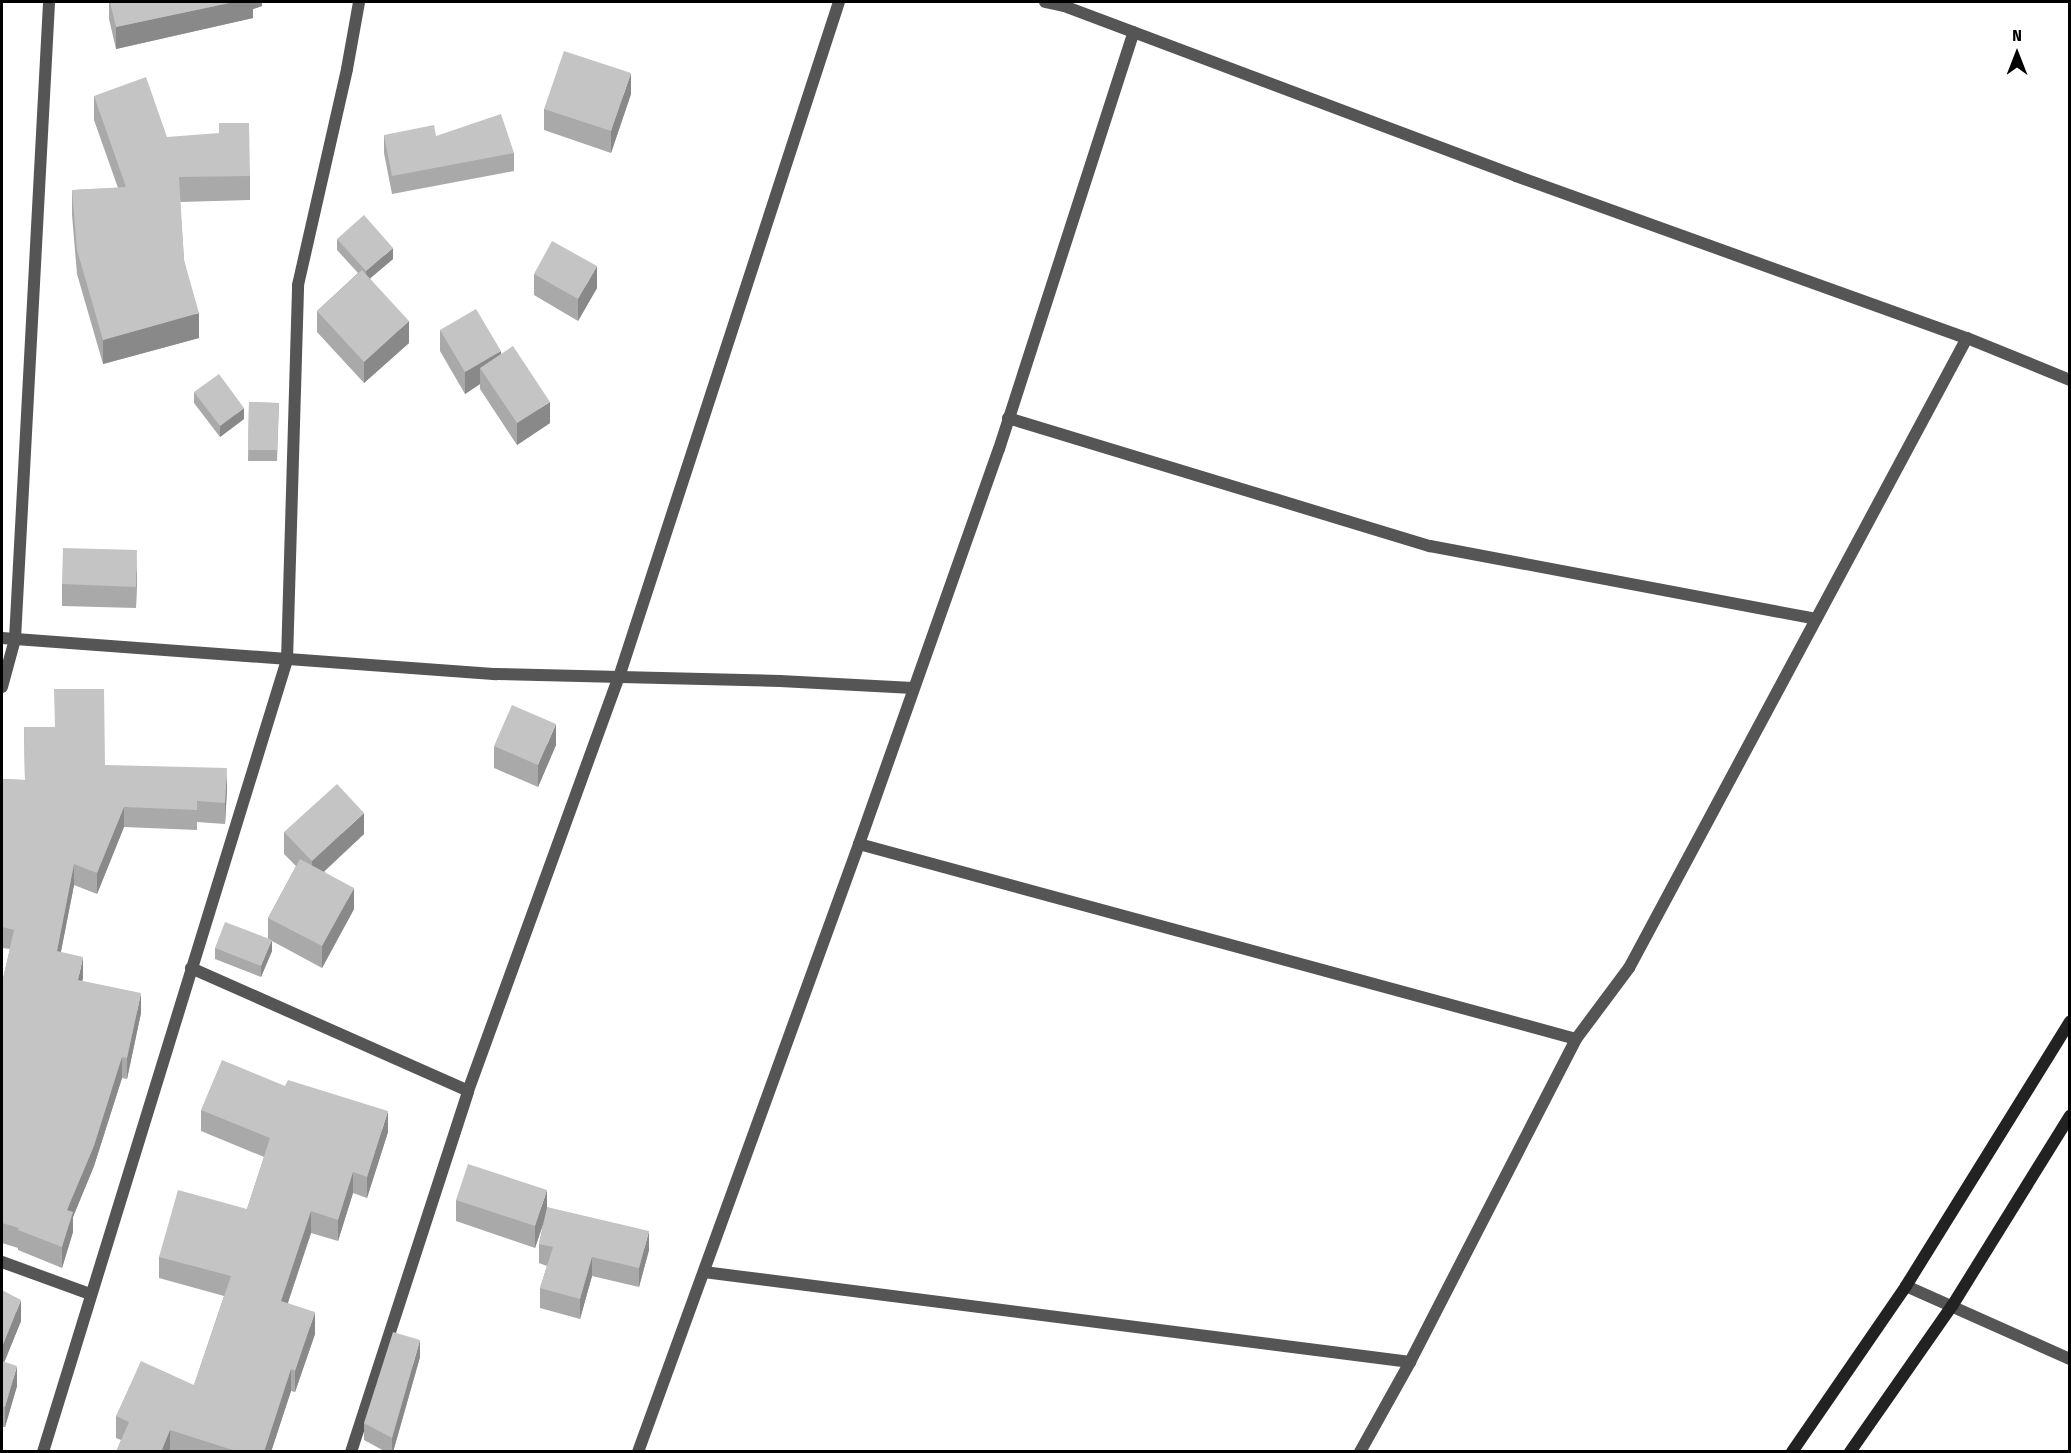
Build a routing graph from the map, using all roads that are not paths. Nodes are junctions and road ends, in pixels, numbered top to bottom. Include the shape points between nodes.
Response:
1 (49, 2) edge
2 (359, 2) edge
3 (839, 2) edge
4 (1045, 2) edge
5 (1134, 32) junction
6 (1967, 338) junction
7 (2070, 380) edge
8 (1008, 418) junction
9 (1816, 620) junction
10 (2, 638) edge
11 (15, 639) junction
12 (287, 660) junction
13 (619, 677) junction
14 (2, 687) edge
15 (913, 688) junction
16 (859, 844) junction
17 (191, 968) junction
18 (2070, 1022) edge
19 (1576, 1039) junction
20 (468, 1091) junction
21 (2070, 1116) edge
22 (2, 1262) edge
23 (704, 1272) junction
24 (1906, 1286) junction
25 (90, 1294) junction
26 (1952, 1306) junction
27 (2070, 1359) edge
28 (1410, 1362) junction
29 (42, 1452) edge
30 (351, 1452) edge
31 (638, 1452) edge
32 (1360, 1452) edge
33 (1792, 1452) edge
34 (1850, 1452) edge

1 - 11 street
2 - 12 street via 298,285
3 - 13 street
4 - 5 street
5 - 6 street via 1516,176
5 - 8 street
6 - 7 street
6 - 9 street
8 - 9 street via 1430,546
8 - 15 street
9 - 19 street via 1629,968
10 - 11 street
11 - 12 street
11 - 14 street
12 - 13 street via 496,674
12 - 17 street
13 - 15 street
13 - 20 street
15 - 16 street
16 - 19 street
16 - 23 street
17 - 20 street
17 - 25 street
18 - 24 main road
19 - 28 street
20 - 30 street
21 - 26 main road
22 - 25 street
23 - 28 street
23 - 31 street
24 - 26 street
24 - 33 main road
25 - 29 street
26 - 27 street
26 - 34 main road
28 - 32 street

